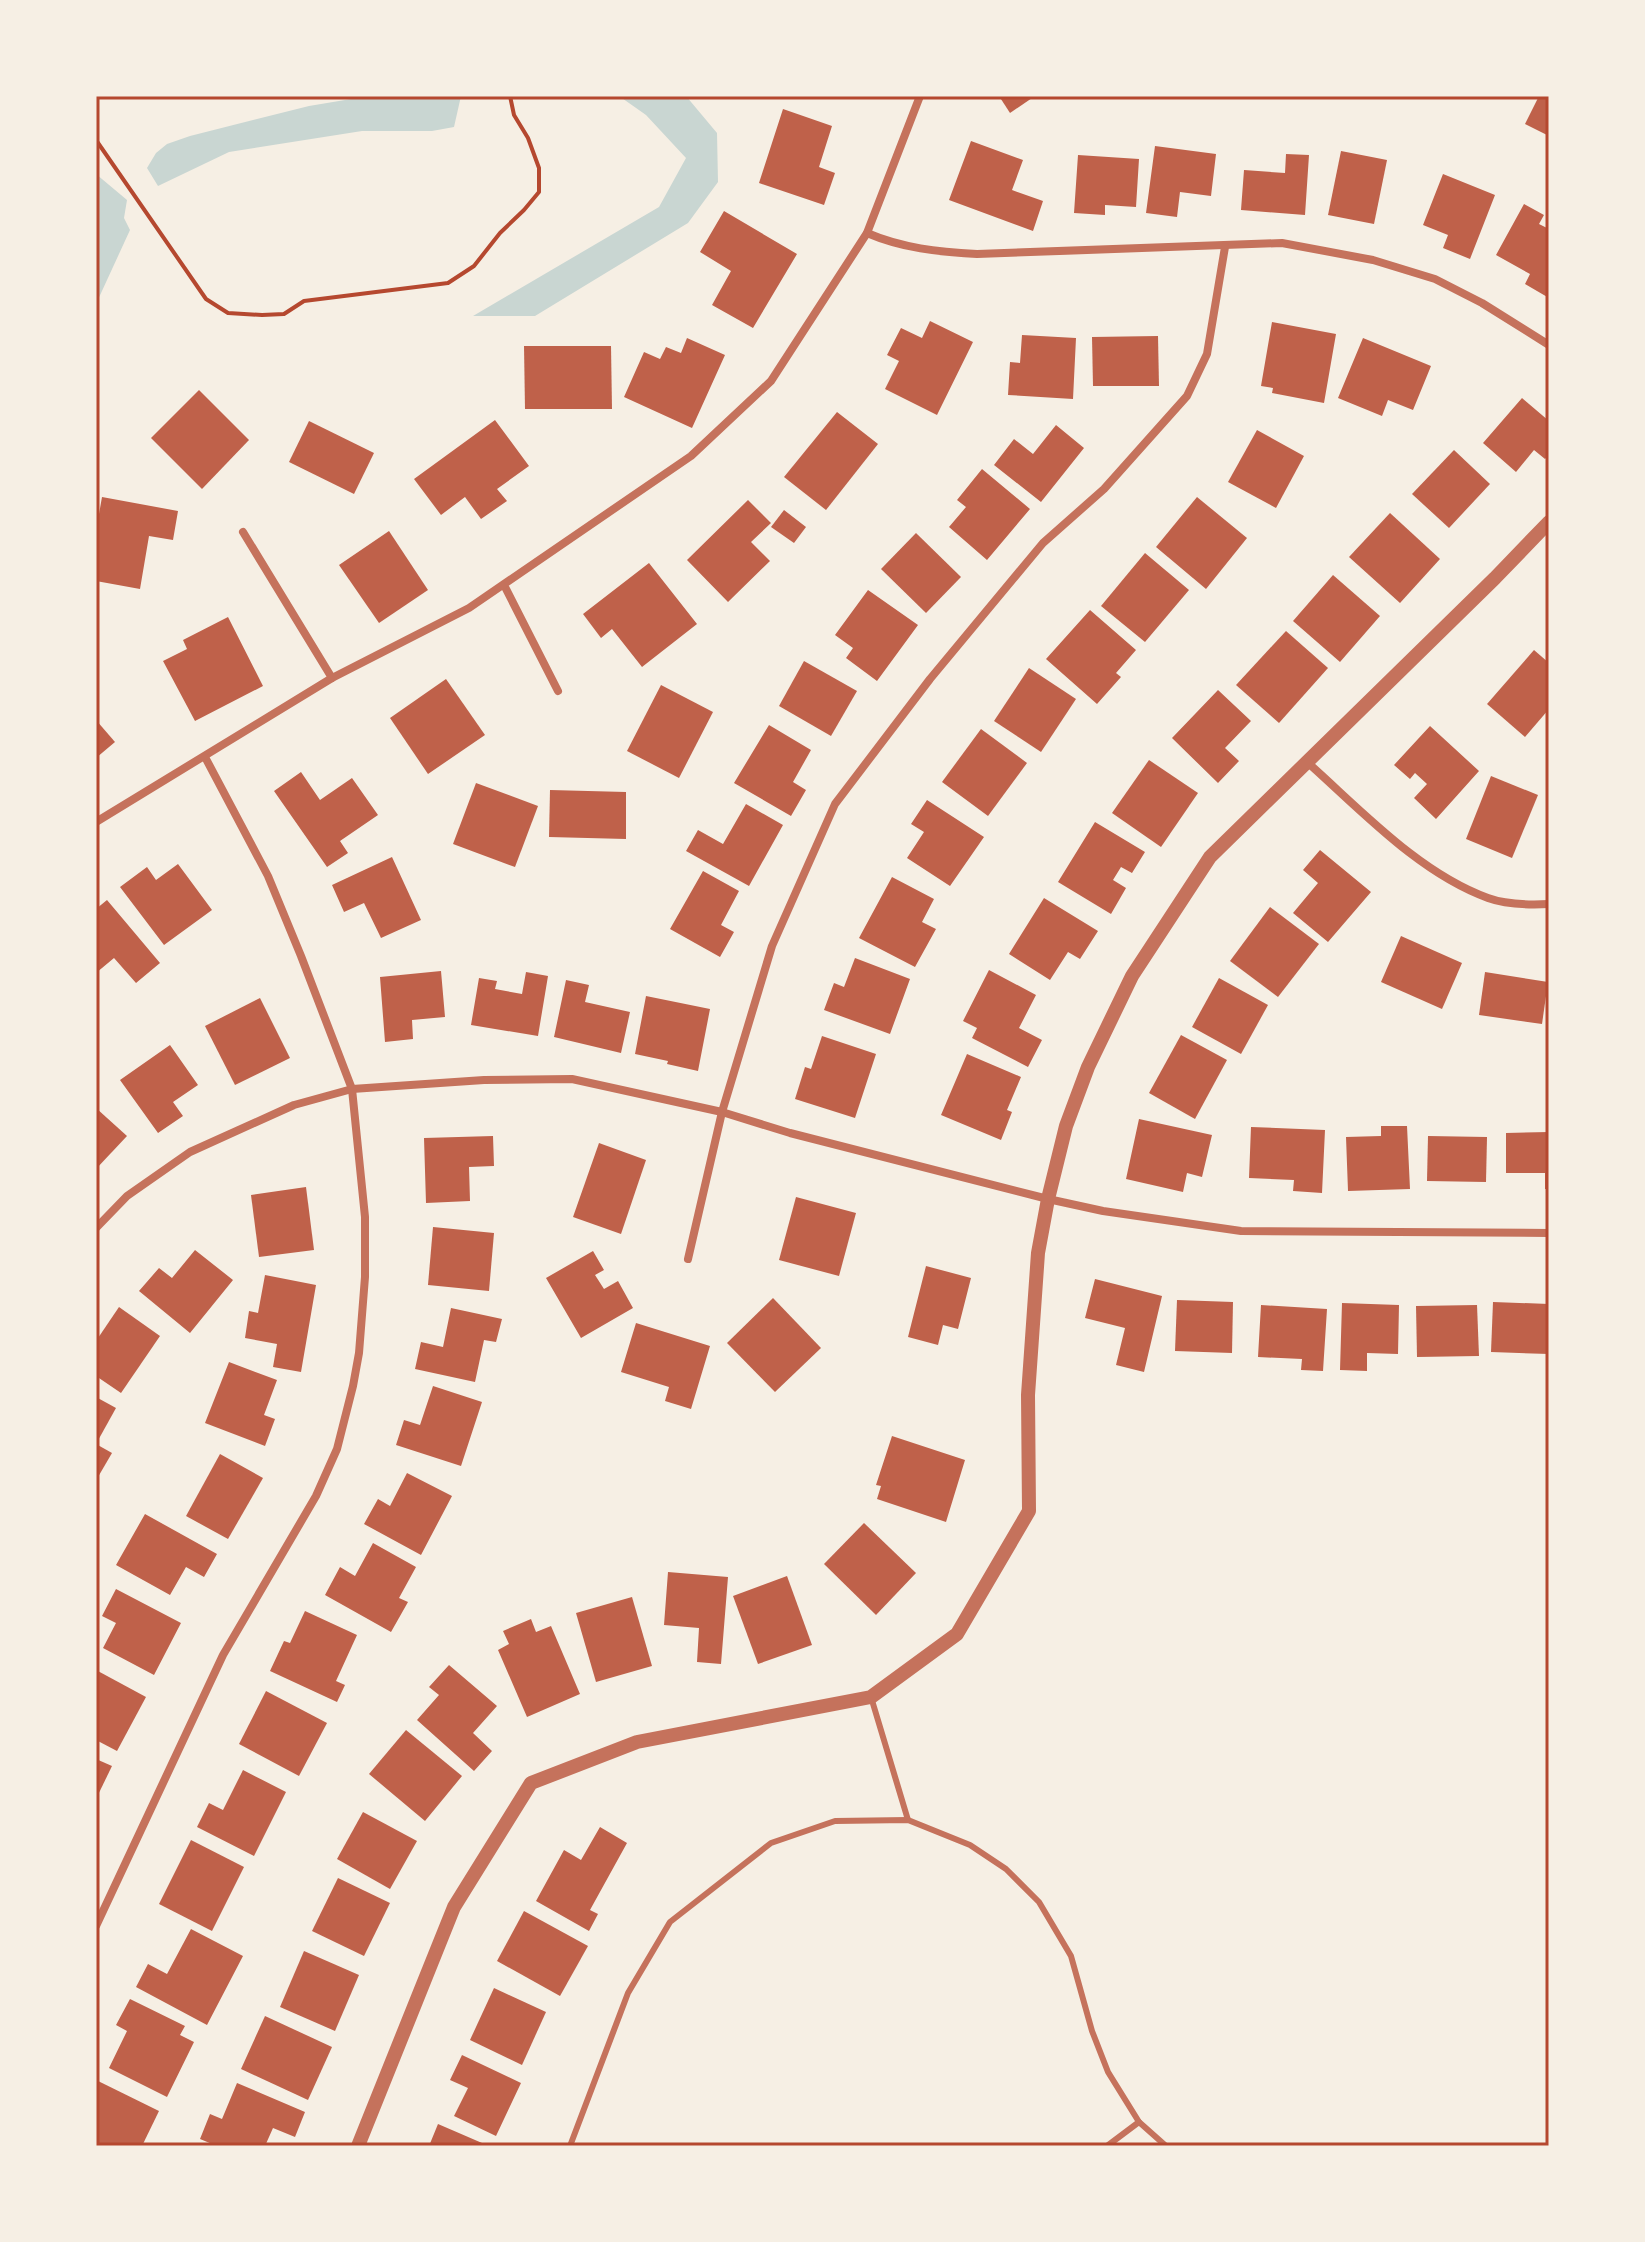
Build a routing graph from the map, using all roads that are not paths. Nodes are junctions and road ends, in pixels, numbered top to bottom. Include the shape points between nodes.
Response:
1 (920, 96) edge
2 (867, 233) junction
3 (1225, 247) junction
4 (1549, 345) edge
5 (1549, 522) edge
6 (243, 532) dead end
7 (504, 585) junction
8 (332, 678) junction
9 (558, 691) dead end
10 (205, 757) junction
11 (1307, 762) junction
12 (96, 822) edge
13 (1549, 904) edge
14 (352, 1089) junction
15 (722, 1112) junction
16 (1048, 1199) junction
17 (96, 1228) edge
18 (1549, 1233) edge
19 (688, 1259) dead end
20 (871, 1697) junction
21 (908, 1820) junction
22 (96, 1926) edge
23 (1139, 2122) junction
24 (358, 2146) edge
25 (570, 2146) edge
26 (1107, 2146) edge
27 (1166, 2146) edge

1 - 2 street
2 - 3 street via 935,252 977,254
2 - 7 street via 771,381 691,456
3 - 4 street via 1282,243 1373,260 1435,279
3 - 15 street via 1207,354 1187,396 1104,489 1043,543 835,804 772,946
5 - 11 street
6 - 8 street
7 - 8 street
7 - 9 street
8 - 10 street
10 - 12 street
10 - 14 street via 268,876
11 - 13 street via 1405,851 1461,886 1490,899
11 - 16 street via 1210,857 1132,976 1071,1111
14 - 15 street via 572,1079
14 - 17 street via 294,1105 190,1152 127,1196
14 - 22 street via 365,1217 365,1277 359,1353 337,1449 316,1496 223,1655
15 - 16 street
15 - 19 street
16 - 18 street via 1241,1231
16 - 20 street via 1038,1253 1028,1395 1029,1511 957,1634
20 - 21 lane
20 - 24 street via 637,1742 531,1783 454,1907
21 - 23 lane via 970,1845 1006,1869 1039,1902 1071,1956 1108,2072
21 - 25 lane via 835,1821 771,1843 670,1922 628,1993
23 - 26 lane
23 - 27 lane

